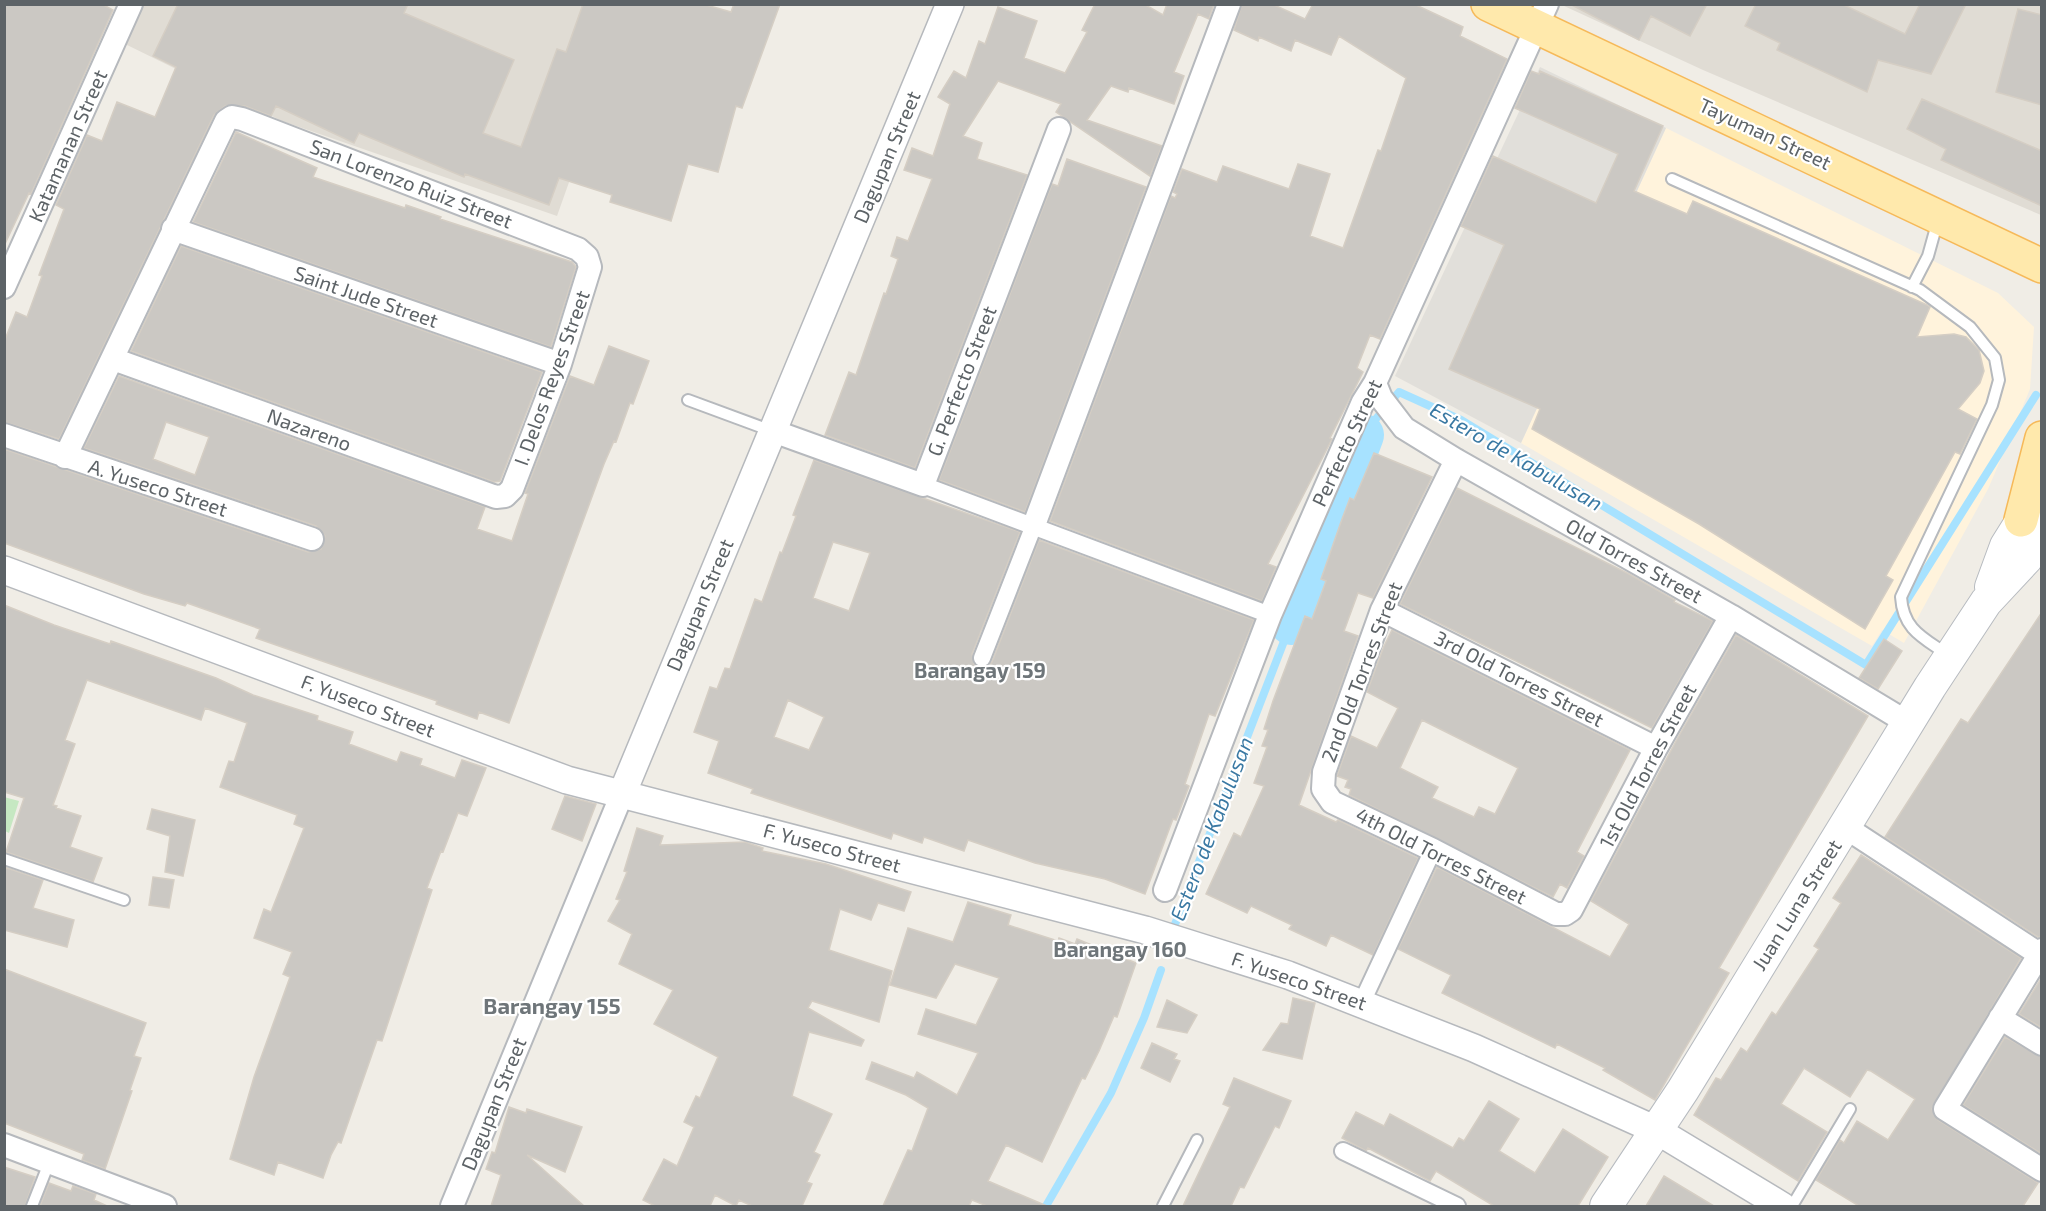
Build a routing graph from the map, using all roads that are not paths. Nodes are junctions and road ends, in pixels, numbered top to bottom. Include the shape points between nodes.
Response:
1 (131, 4) edge
2 (950, 4) edge
3 (1229, 4) edge
4 (1488, 4) edge
5 (1541, 16) edge
6 (1059, 129) dead end
7 (1672, 179) dead end
8 (1939, 217) junction
9 (173, 229) junction
10 (587, 256) joint
11 (2042, 266) edge
12 (4, 287) edge
13 (1912, 287) junction
14 (113, 359) junction
15 (560, 364) junction
16 (1378, 390) junction
17 (688, 400) dead end
18 (773, 431) junction
19 (4, 435) edge
20 (2042, 438) edge
21 (65, 457) junction
22 (1456, 460) junction
23 (923, 485) junction
24 (2042, 490) edge
25 (505, 496) joint
26 (1034, 525) junction
27 (2031, 528) edge
28 (312, 539) dead end
29 (4, 570) edge
30 (1382, 610) junction
31 (1270, 615) junction
32 (1731, 616) junction
33 (1950, 657) junction
34 (982, 658) dead end
35 (1908, 723) junction
36 (1656, 748) junction
37 (1323, 789) joint
38 (622, 794) junction
39 (1845, 827) junction
40 (1433, 850) junction
41 (4, 859) edge
42 (1165, 890) dead end
43 (124, 900) dead end
44 (1565, 914) joint
45 (2040, 952) edge
46 (1362, 1002) junction
47 (2000, 1018) junction
48 (2042, 1044) edge
49 (1850, 1109) dead end
50 (1656, 1130) junction
51 (1197, 1140) dead end
52 (4, 1145) edge
53 (1343, 1151) dead end
54 (49, 1162) junction
55 (2042, 1170) edge
56 (32, 1206) edge
57 (165, 1206) edge
58 (452, 1206) edge
59 (1163, 1206) edge
60 (1457, 1206) edge
61 (1606, 1206) edge
62 (1782, 1206) edge
63 (1792, 1206) edge

1 - 12 street, Katamanan Street
2 - 18 street, Dagupan Street
3 - 26 street
4 - 5 main road, Tayuman Street
5 - 8 main road, Tayuman Street
5 - 16 street, Perfecto Street
6 - 23 street, G. Perfecto Street
7 - 13 lane
8 - 11 main road, Tayuman Street
8 - 13 lane via 1929,256
9 - 10 street, San Lorenzo Ruiz Street via 226,121 232,117
9 - 14 street
9 - 15 street, Saint Jude Street
10 - 15 street, I. Delos Reyes Street via 590,267
13 - 33 lane via 1970,327 1995,358 1999,380 1992,405 1901,597 1907,623
14 - 21 street
14 - 25 street, Nazareno via 496,497
15 - 25 street, I. Delos Reyes Street via 512,489
16 - 22 street, Old Torres Street via 1404,428
16 - 31 street, Perfecto Street via 1363,402
17 - 18 lane
18 - 23 street
18 - 38 street, Dagupan Street
19 - 21 street, A. Yuseco Street
20 - 27 main road
21 - 28 street, A. Yuseco Street
22 - 30 street, 2nd Old Torres Street
22 - 32 street, Old Torres Street
23 - 26 street
24 - 27 main road, Juan Luna Street
26 - 31 street
26 - 34 street
27 - 33 main road, Juan Luna Street via 2006,546 1986,602
29 - 38 street, F. Yuseco Street via 567,780
30 - 36 street, 3rd Old Torres Street
30 - 37 street, 2nd Old Torres Street via 1324,772
31 - 42 street, Perfecto Street
32 - 35 street, Old Torres Street
32 - 36 street, 1st Old Torres Street
33 - 35 main road, Juan Luna Street
35 - 39 main road, Juan Luna Street
36 - 44 street, 1st Old Torres Street via 1571,910
37 - 40 street, 4th Old Torres Street via 1332,802
38 - 46 street, F. Yuseco Street via 1145,930
38 - 58 street, Dagupan Street
39 - 45 street
39 - 50 main road, Juan Luna Street
40 - 44 street, 4th Old Torres Street via 1556,914
40 - 46 street
41 - 43 lane
45 - 47 street
46 - 50 street, F. Yuseco Street
47 - 48 street
47 - 55 street via 1945,1109
49 - 63 lane
50 - 61 main road, Juan Luna Street
50 - 62 street, F. Yuseco Street
51 - 59 lane
52 - 54 street
53 - 60 street
54 - 56 lane
54 - 57 street

